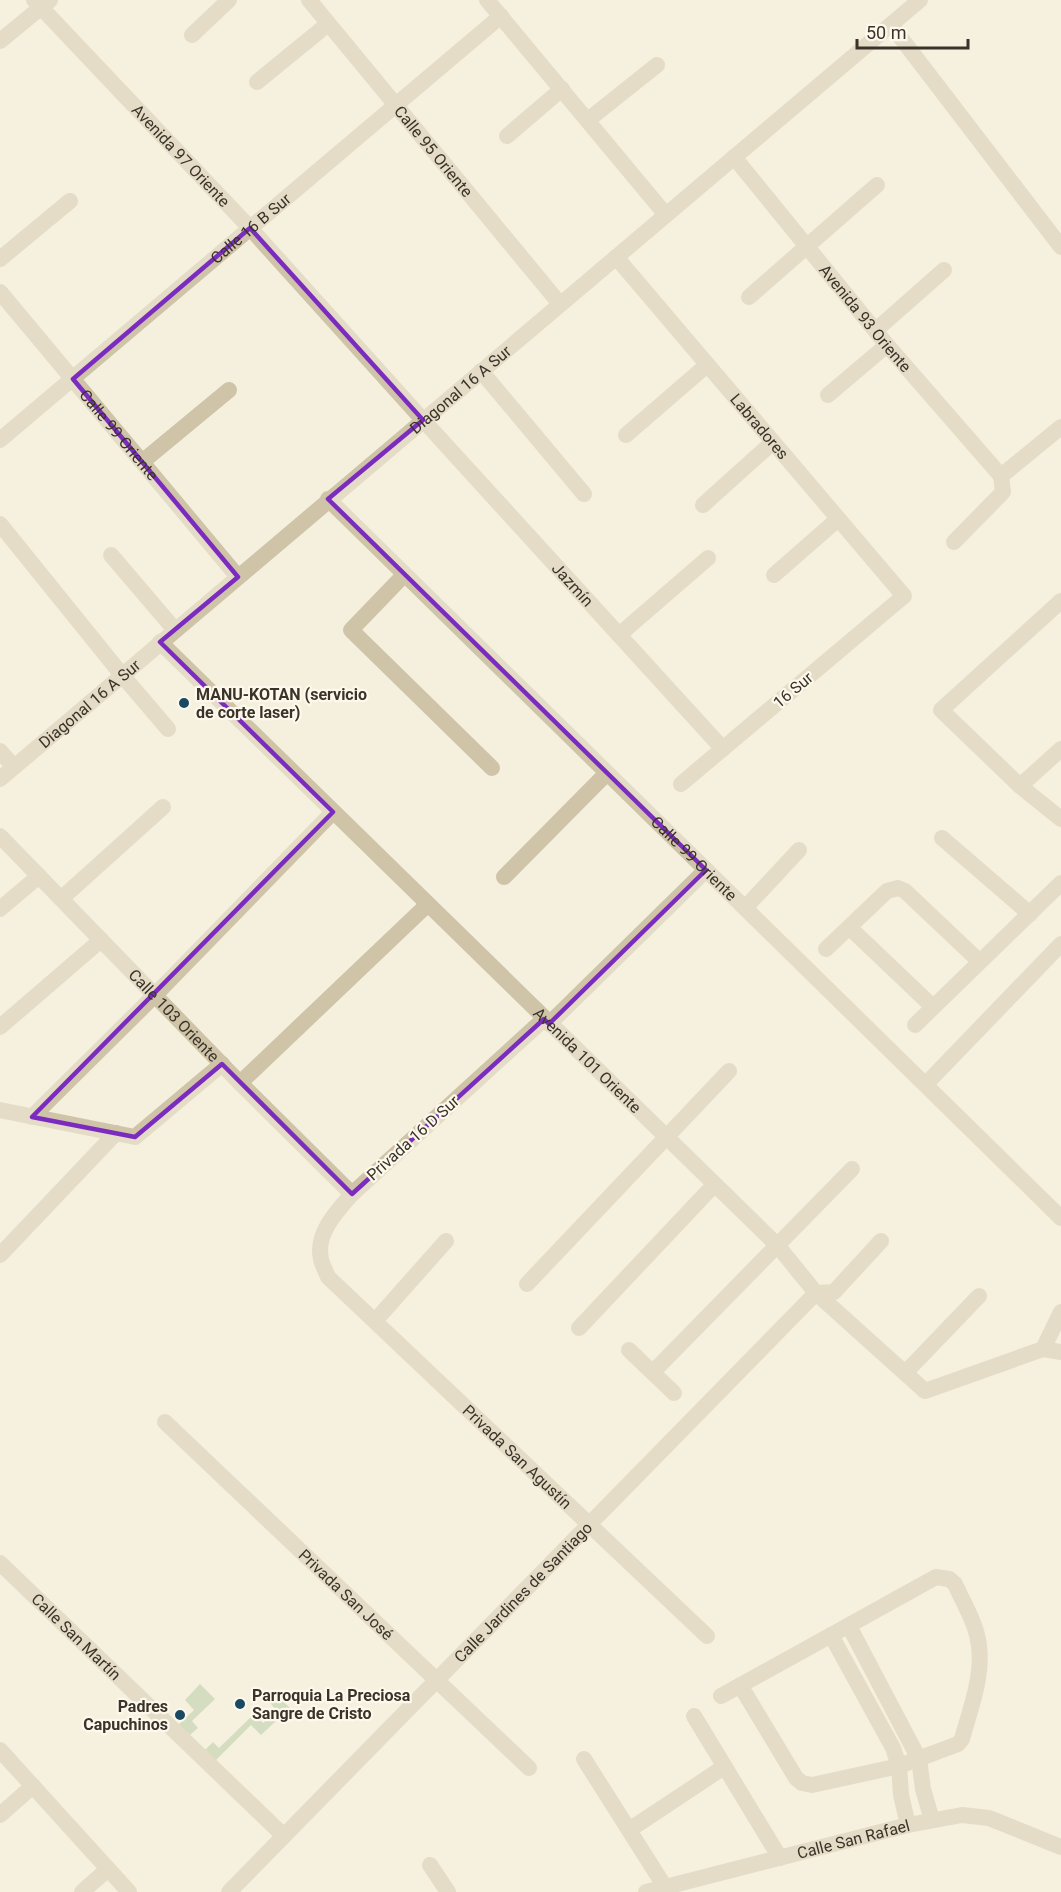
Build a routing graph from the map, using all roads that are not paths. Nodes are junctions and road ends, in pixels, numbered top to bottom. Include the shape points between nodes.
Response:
1 (229, 0) edge
2 (309, 0) edge
3 (487, 0) edge
4 (920, 0) edge
5 (42, 2) edge
6 (501, 16) junction
7 (328, 24) junction
8 (891, 25) junction
9 (192, 35) dead end
10 (0, 41) edge
11 (657, 65) dead end
12 (257, 82) dead end
13 (562, 89) junction
14 (396, 106) junction
15 (588, 120) junction
16 (507, 136) dead end
17 (735, 157) junction
18 (878, 185) dead end
19 (70, 201) dead end
20 (666, 215) junction
21 (250, 228) junction
22 (1061, 246) edge
23 (808, 247) junction
24 (616, 257) junction
25 (0, 260) edge
26 (944, 270) dead end
27 (0, 292) edge
28 (748, 297) dead end
29 (560, 304) junction
30 (876, 330) junction
31 (887, 345) junction
32 (707, 364) junction
33 (481, 371) junction
34 (73, 379) junction
35 (229, 390) dead end
36 (828, 395) dead end
37 (423, 420) junction
38 (1061, 427) edge
39 (626, 435) dead end
40 (0, 440) edge
41 (773, 442) junction
42 (142, 462) junction
43 (1001, 476) junction
44 (584, 494) dead end
45 (328, 499) junction
46 (703, 504) dead end
47 (838, 519) junction
48 (0, 524) edge
49 (954, 542) dead end
50 (111, 555) dead end
51 (708, 558) dead end
52 (404, 575) junction
53 (774, 575) dead end
54 (238, 577) junction
55 (904, 596) joint
56 (1061, 601) edge
57 (175, 630) junction
58 (619, 635) junction
59 (160, 642) junction
60 (122, 675) junction
61 (168, 729) dead end
62 (723, 749) junction
63 (1061, 749) edge
64 (0, 751) edge
65 (14, 767) junction
66 (492, 768) dead end
67 (607, 773) junction
68 (0, 778) edge
69 (681, 784) dead end
70 (1020, 786) junction
71 (163, 807) dead end
72 (333, 812) junction
73 (1061, 819) edge
74 (0, 836) edge
75 (942, 838) dead end
76 (799, 850) dead end
77 (706, 870) junction
78 (39, 876) junction
79 (504, 877) dead end
80 (1061, 884) edge
81 (62, 898) junction
82 (427, 905) junction
83 (745, 908) junction
84 (0, 909) edge
85 (1030, 914) junction
86 (850, 928) junction
87 (101, 940) junction
88 (1061, 944) edge
89 (826, 949) dead end
90 (979, 961) junction
91 (155, 995) junction
92 (933, 1007) junction
93 (547, 1021) junction
94 (915, 1025) dead end
95 (0, 1027) edge
96 (222, 1064) junction
97 (729, 1071) dead end
98 (240, 1083) junction
99 (926, 1084) junction
100 (0, 1110) edge
101 (32, 1117) junction
102 (116, 1133) junction
103 (666, 1137) junction
104 (852, 1169) dead end
105 (714, 1185) junction
106 (352, 1194) junction
107 (1061, 1218) edge
108 (881, 1241) dead end
109 (446, 1242) dead end
110 (777, 1245) junction
111 (0, 1255) edge
112 (328, 1277) joint
113 (527, 1284) dead end
114 (816, 1293) junction
115 (979, 1296) dead end
116 (1061, 1312) edge
117 (375, 1321) junction
118 (579, 1328) dead end
119 (1043, 1349) junction
120 (629, 1350) dead end
121 (1061, 1352) edge
122 (653, 1372) junction
123 (906, 1373) junction
124 (674, 1393) dead end
125 (165, 1422) dead end
126 (589, 1524) junction
127 (2, 1569) edge
128 (849, 1626) junction
129 (831, 1635) junction
130 (707, 1636) dead end
131 (437, 1680) junction
132 (740, 1685) junction
133 (721, 1696) dead end
134 (694, 1716) dead end
135 (0, 1750) edge
136 (584, 1759) dead end
137 (919, 1760) junction
138 (899, 1766) junction
139 (724, 1767) junction
140 (529, 1768) dead end
141 (33, 1786) junction
142 (0, 1815) edge
143 (932, 1820) junction
144 (908, 1825) junction
145 (629, 1830) junction
146 (284, 1836) junction
147 (1061, 1847) edge
148 (780, 1858) junction
149 (430, 1865) dead end
150 (108, 1869) junction
151 (697, 1878) junction
152 (665, 1887) junction
153 (82, 1892) edge
154 (129, 1892) edge
155 (229, 1892) edge
156 (448, 1892) edge
157 (646, 1892) edge
158 (707, 1892) edge

1 - 9 street
2 - 7 street, Calle 95 Oriente
3 - 6 street
4 - 8 street, Diagonal 16 A Sur
5 - 10 street
5 - 21 street, Avenida 97 Oriente
6 - 13 street
6 - 14 street, Calle 16 B Sur
7 - 12 street
7 - 14 street, Calle 95 Oriente
8 - 17 street, Diagonal 16 A Sur
8 - 22 street
11 - 15 street
13 - 15 street
13 - 16 street
14 - 21 street, Calle 16 B Sur
14 - 29 street, Calle 95 Oriente
15 - 20 street
17 - 20 street, Diagonal 16 A Sur
17 - 23 street, Avenida 93 Oriente
18 - 23 street
19 - 25 street
20 - 24 street, Diagonal 16 A Sur
21 - 34 street, Calle 16 B Sur
21 - 37 street, Avenida 97 Oriente
23 - 28 street
23 - 30 street, Avenida 93 Oriente
24 - 29 street, Diagonal 16 A Sur
24 - 32 street, Labradores
26 - 30 street
27 - 34 street, Calle 99 Oriente
29 - 33 street, Diagonal 16 A Sur
30 - 31 street, Avenida 93 Oriente
31 - 36 street
31 - 43 street, Avenida 93 Oriente
32 - 39 street
32 - 41 street, Labradores
33 - 37 street, Diagonal 16 A Sur
33 - 44 street
34 - 40 street, Calle 16 B Sur
34 - 42 street, Calle 99 Oriente
35 - 42 street
37 - 45 street, Diagonal 16 A Sur
37 - 58 street, Jazmín
38 - 43 street
41 - 46 street
41 - 47 street, Labradores
42 - 54 street, Calle 99 Oriente
43 - 49 street via 1003,492
45 - 52 street, Calle 99 Oriente
45 - 54 street, Diagonal 16 A Sur
47 - 53 street
47 - 55 street, Labradores
48 - 60 street
50 - 57 street
51 - 58 street
52 - 66 street via 351,630
52 - 67 street, Calle 99 Oriente
54 - 57 street, Diagonal 16 A Sur
55 - 62 street, 16 Sur
56 - 70 street via 941,710
57 - 59 street, Diagonal 16 A Sur
58 - 62 street, Jazmín
59 - 60 street, Diagonal 16 A Sur
59 - 72 street, Avenida 101 Oriente
60 - 61 street
60 - 65 street, Diagonal 16 A Sur
62 - 69 street, 16 Sur
63 - 70 street
64 - 65 street
65 - 68 street, Diagonal 16 A Sur
67 - 77 street, Calle 99 Oriente
67 - 79 street
70 - 73 street
71 - 81 street
72 - 82 street, Avenida 101 Oriente
72 - 91 street
74 - 78 street, Calle 103 Oriente
75 - 85 street
76 - 83 street
77 - 83 street, Calle 99 Oriente
77 - 93 street, Privada 16 D Sur
78 - 81 street, Calle 103 Oriente
78 - 84 street
80 - 85 street
81 - 87 street, Calle 103 Oriente
82 - 93 street, Avenida 101 Oriente
82 - 98 street
83 - 99 street, Calle 99 Oriente
85 - 90 street
86 - 89 street
86 - 90 street via 887,891 898,888
86 - 92 street
87 - 91 street, Calle 103 Oriente
87 - 95 street
88 - 99 street
90 - 92 street
91 - 96 street, Calle 103 Oriente
91 - 101 street
92 - 94 street
93 - 103 street, Avenida 101 Oriente
93 - 106 street, Privada 16 D Sur
96 - 98 street, Calle 103 Oriente
96 - 102 street via 135,1137
97 - 103 street
98 - 106 street, Calle 103 Oriente
99 - 107 street, Calle 99 Oriente
100 - 101 street
101 - 102 street
102 - 111 street
103 - 105 street, Avenida 101 Oriente
103 - 113 street
104 - 110 street
105 - 110 street, Avenida 101 Oriente
105 - 118 street
106 - 112 street, Privada 16 D Sur via 323,1235 320,1257
108 - 114 street via 834,1292
109 - 117 street
110 - 114 street, Avenida 101 Oriente
110 - 122 street
112 - 117 street, Privada San Agustín
114 - 123 street, Avenida 101 Oriente
114 - 126 street, Calle Jardines de Santiago
115 - 123 street
116 - 119 street
117 - 126 street, Privada San Agustín
119 - 121 street
119 - 123 street, Avenida 101 Oriente via 925,1391
120 - 122 street
122 - 124 street
125 - 131 street, Privada San José
126 - 130 street, Privada San Agustín
126 - 131 street, Calle Jardines de Santiago
127 - 146 street, Calle San Martín
128 - 129 street
128 - 137 street
128 - 137 street via 936,1577 955,1584 977,1634 979,1674 962,1739 952,1748
129 - 132 street
129 - 138 street
131 - 140 street, Privada San José
131 - 146 street, Calle Jardines de Santiago
132 - 133 street
132 - 138 street via 802,1783 812,1785
134 - 139 street
135 - 141 street
136 - 145 street
137 - 138 street
137 - 143 street
138 - 144 street
139 - 145 street
139 - 148 street
141 - 142 street
141 - 150 street
143 - 144 street, Calle San Rafael
143 - 147 street, Calle San Rafael via 962,1815 989,1818
144 - 148 street, Calle San Rafael
145 - 152 street
146 - 155 street, Calle Jardines de Santiago
148 - 151 street, Calle San Rafael
149 - 156 street
150 - 153 street
150 - 154 street
151 - 152 street, Calle San Rafael
151 - 158 street
152 - 157 street, Calle San Rafael

